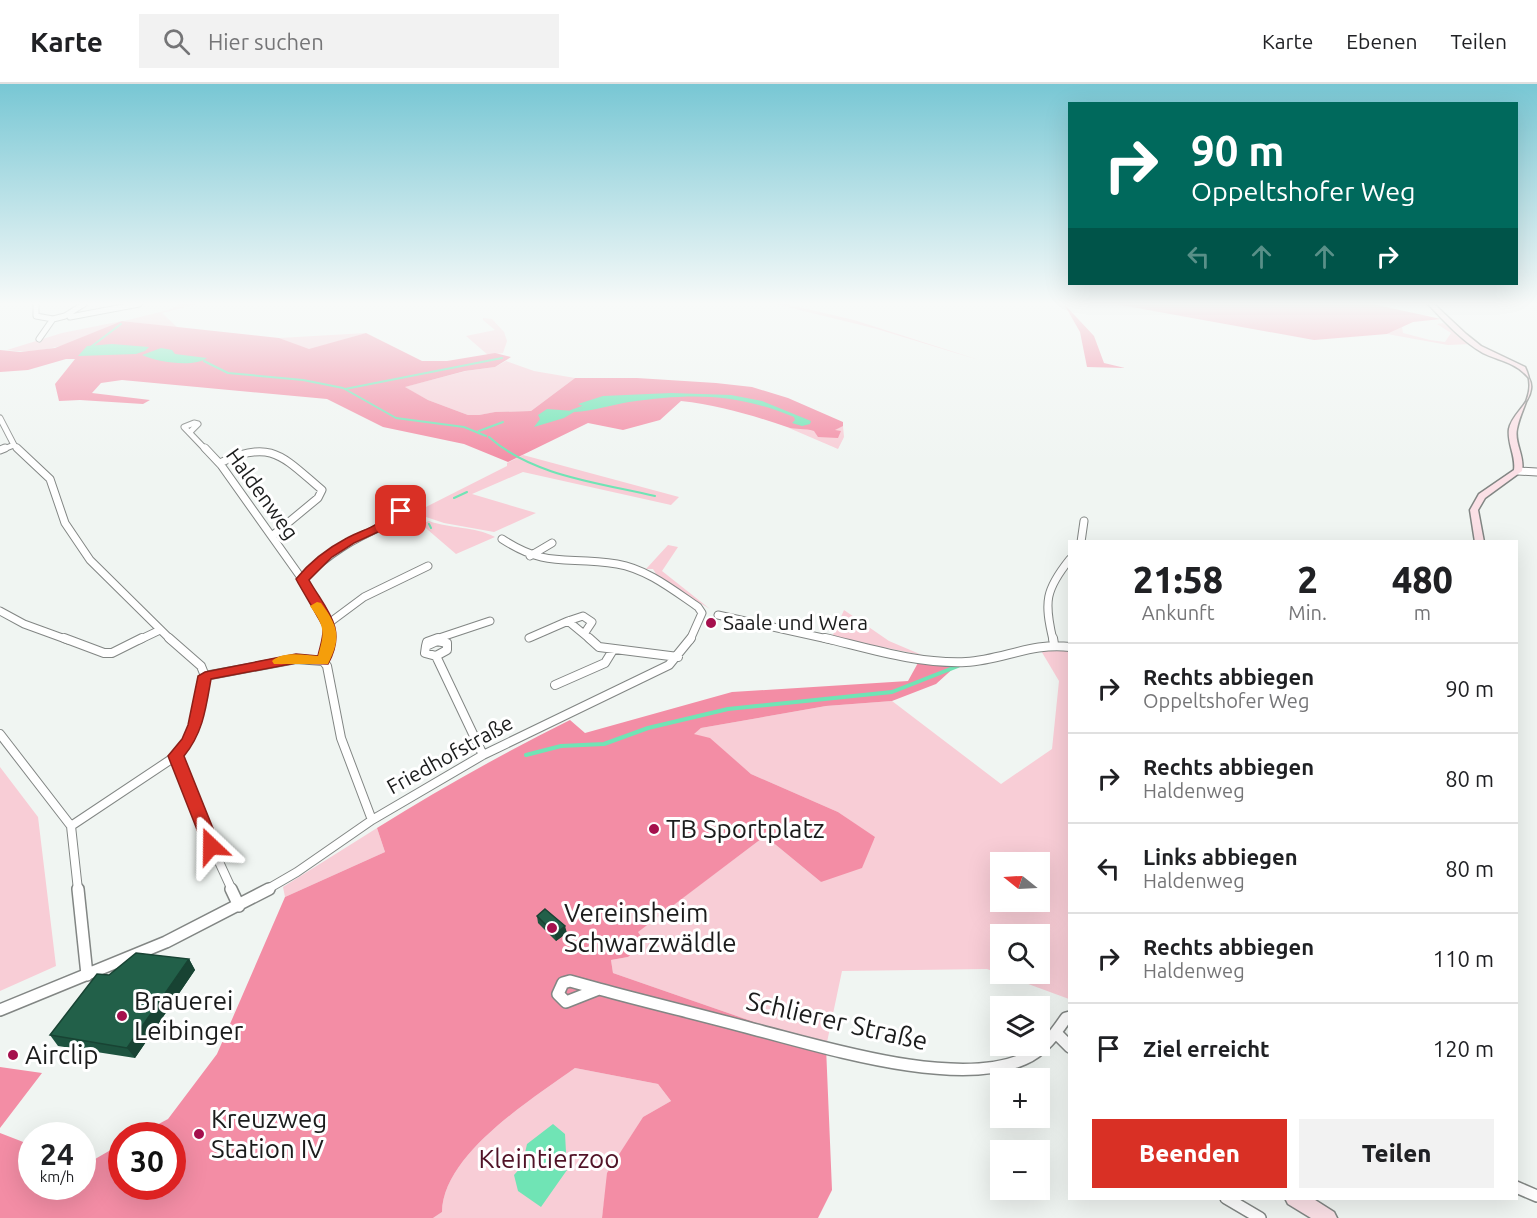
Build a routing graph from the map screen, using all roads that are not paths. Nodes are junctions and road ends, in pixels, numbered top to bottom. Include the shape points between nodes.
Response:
1 (1499, 357) edge
2 (0, 418) edge
3 (190, 432) dead end
4 (14, 445) junction
5 (0, 450) edge
6 (220, 463) junction
7 (1518, 471) junction
8 (1537, 472) edge
9 (1084, 521) dead end
10 (387, 524) dead end
11 (272, 536) junction
12 (502, 539) dead end
13 (1081, 540) edge
14 (1480, 540) edge
15 (552, 543) dead end
16 (530, 556) junction
17 (1068, 561) edge
18 (428, 566) dead end
19 (302, 579) junction
20 (0, 611) edge
21 (718, 615) dead end
22 (490, 621) dead end
23 (568, 621) junction
24 (329, 623) junction
25 (160, 630) junction
26 (584, 634) junction
27 (529, 638) dead end
28 (1054, 644) junction
29 (426, 646) junction
30 (1068, 647) edge
31 (613, 650) junction
32 (436, 656) junction
33 (678, 657) junction
34 (323, 661) junction
35 (205, 676) junction
36 (555, 685) dead end
37 (0, 734) edge
38 (483, 755) junction
39 (176, 756) junction
40 (372, 820) junction
41 (71, 826) junction
42 (239, 906) junction
43 (87, 975) junction
44 (599, 989) dead end
45 (0, 1010) edge
46 (1068, 1018) edge
47 (1056, 1033) junction
48 (1068, 1045) edge
49 (1518, 1188) edge
50 (1537, 1196) edge
51 (1229, 1200) edge
52 (1297, 1200) edge
53 (1260, 1218) edge
54 (1328, 1218) edge

1 - 7 main road via 1523,369 1535,382 1514,429
2 - 4 street
3 - 6 street, Haldenweg
4 - 5 street
4 - 25 street via 50,479 65,523 90,560
6 - 11 street, Haldenweg
6 - 11 street via 243,451 268,450 322,490 318,498
7 - 8 street
7 - 14 main road via 1476,503 1474,517
9 - 13 street
10 - 19 street via 328,555
11 - 19 street, Haldenweg
12 - 16 street, Friedhofstraße
15 - 16 street
16 - 33 street, Friedhofstraße via 557,563 624,566 646,573 690,602 702,613
17 - 28 street via 1050,583 1045,598
18 - 24 street via 377,589 346,607
19 - 24 street, Haldenweg
20 - 25 street via 24,624 104,653 112,653
21 - 28 street via 932,662 960,663
22 - 29 street via 427,642
23 - 26 street
23 - 26 street via 583,616 592,622
23 - 27 street
24 - 34 street
25 - 35 street via 201,666
26 - 31 street via 599,647
28 - 30 street
29 - 32 street via 426,654
29 - 32 street via 437,641 447,643 447,650
31 - 33 street
31 - 36 street via 605,663
32 - 38 street
33 - 38 street, Friedhofstraße via 661,669
34 - 35 street via 296,659
34 - 40 street via 341,738
35 - 39 street via 196,725
37 - 41 street
38 - 40 street, Friedhofstraße
39 - 41 street
39 - 42 street
40 - 42 street, Friedhofstraße
41 - 43 street
42 - 43 street, Friedhofstraße
43 - 45 street, Friedhofstraße
44 - 47 street, Schlierer Straße via 826,1047 932,1069 974,1069 1019,1062 1047,1046
46 - 47 street, Schlierer Straße
47 - 48 street
49 - 50 street
51 - 53 street
52 - 54 main road

